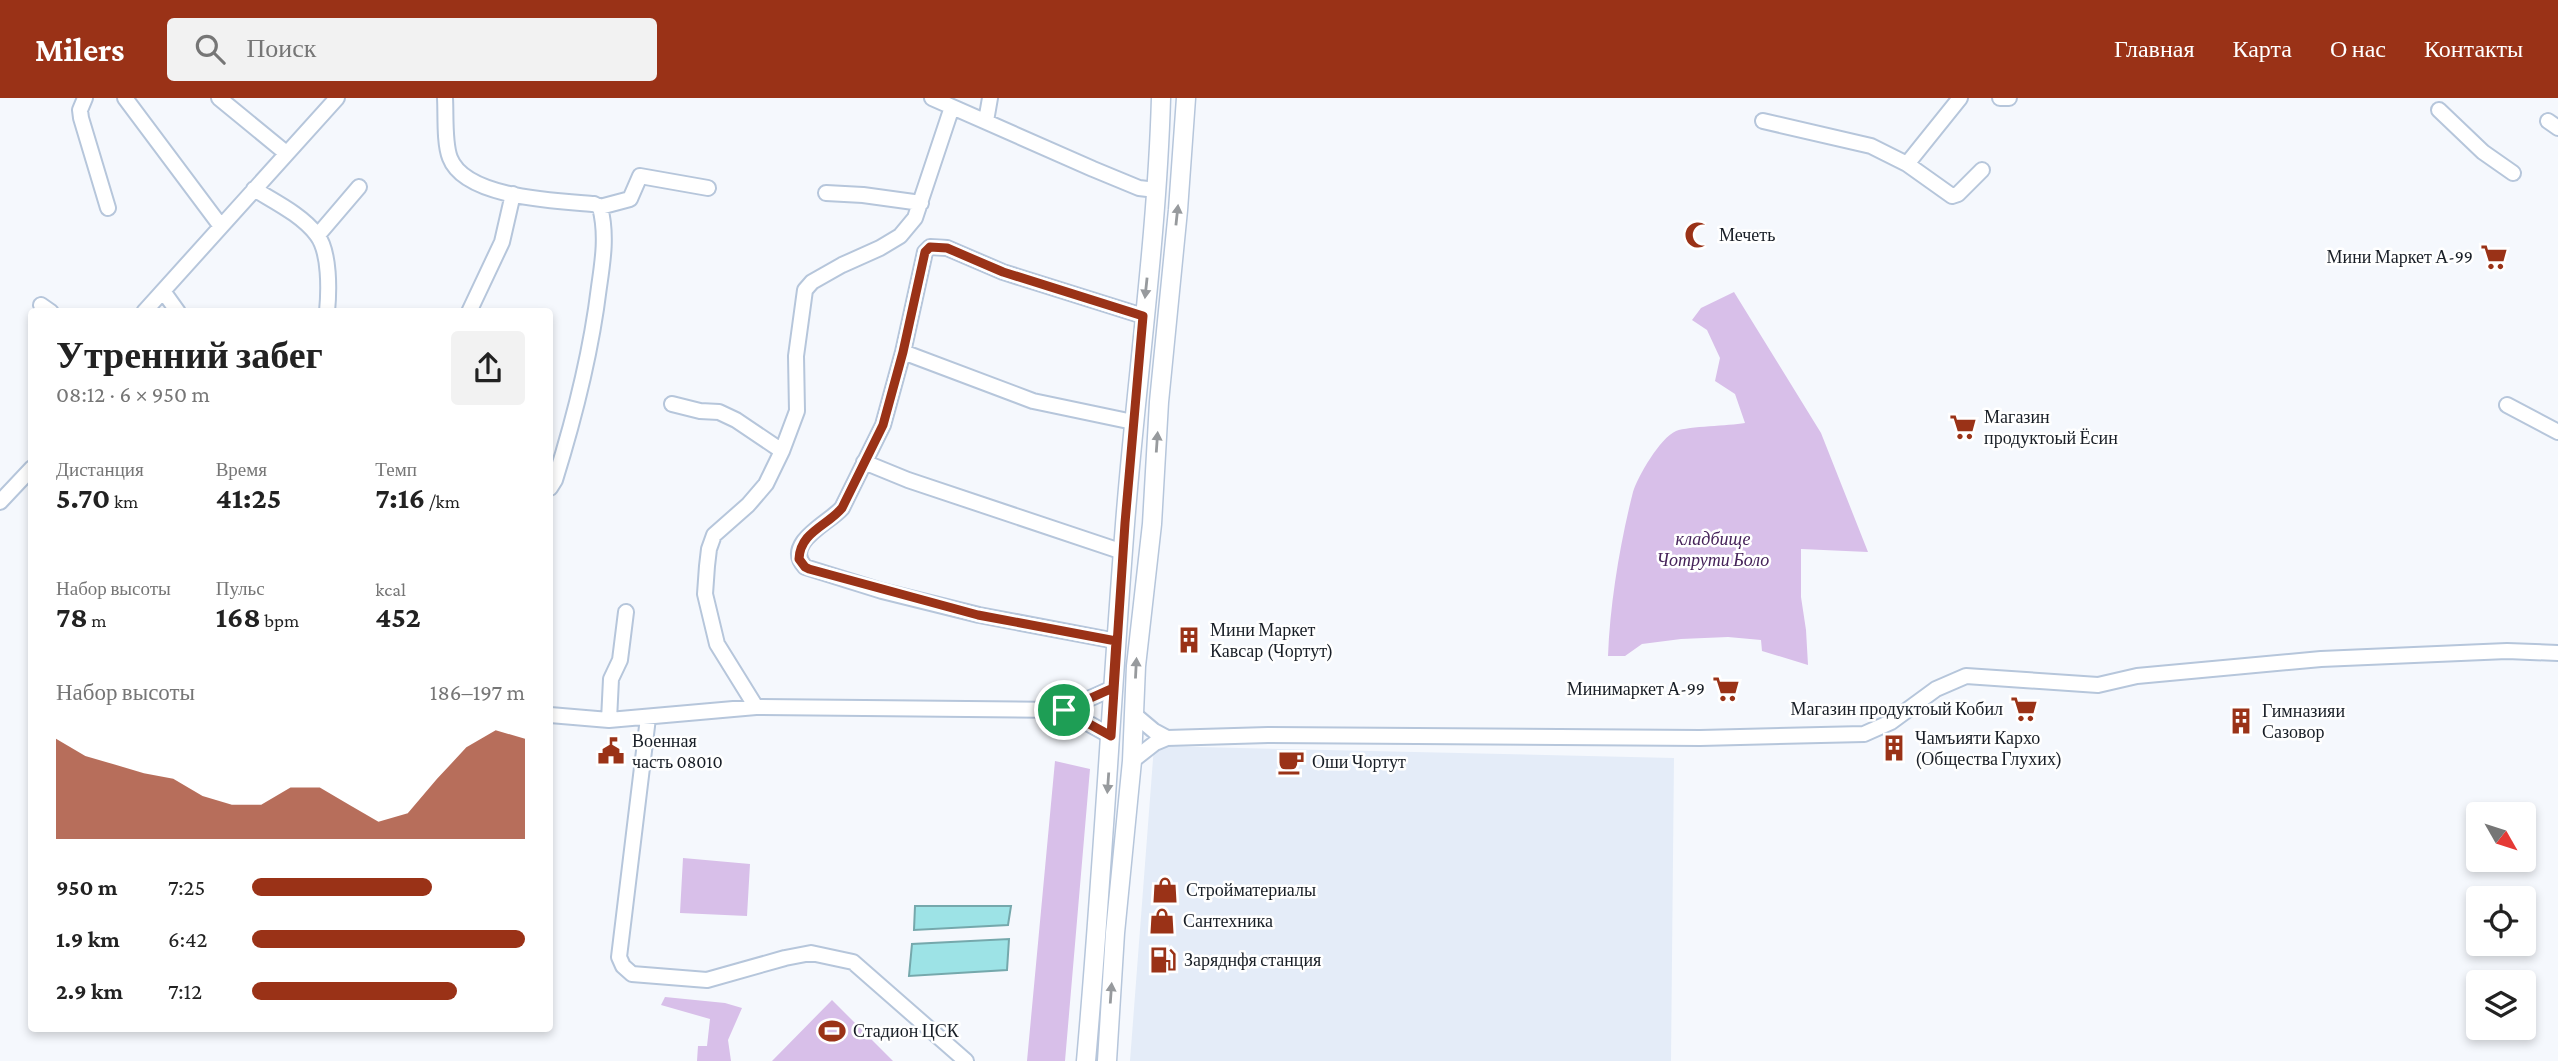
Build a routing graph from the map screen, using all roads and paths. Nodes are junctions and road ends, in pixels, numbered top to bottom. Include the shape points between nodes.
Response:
1 (85, 98) edge
2 (125, 98) edge
3 (219, 98) edge
4 (337, 98) edge
5 (445, 98) edge
6 (932, 98) edge
7 (990, 98) edge
8 (1161, 98) edge
9 (1186, 98) edge
10 (1960, 98) edge
11 (2000, 98) edge
12 (2009, 98) edge
13 (952, 107) junction
14 (2439, 110) dead end
15 (986, 121) junction
16 (1763, 121) dead end
17 (286, 153) junction
18 (1907, 164) junction
19 (1982, 170) dead end
20 (2513, 173) dead end
21 (359, 187) dead end
22 (708, 188) dead end
23 (254, 189) junction
24 (1156, 190) junction
25 (827, 193) dead end
26 (513, 194) junction
27 (921, 204) junction
28 (600, 207) junction
29 (108, 208) dead end
30 (220, 225) junction
31 (318, 236) junction
32 (163, 290) junction
33 (147, 308) edge
34 (175, 308) edge
35 (327, 308) edge
36 (471, 308) edge
37 (1143, 316) junction
38 (903, 352) junction
39 (673, 404) dead end
40 (2507, 405) dead end
41 (1133, 422) junction
42 (2558, 432) edge
43 (782, 451) junction
44 (864, 462) junction
45 (28, 472) edge
46 (553, 483) edge
47 (0, 502) edge
48 (1125, 523) junction
49 (1152, 524) junction
50 (1123, 552) junction
51 (626, 612) dead end
52 (1116, 641) junction
53 (2558, 653) edge
54 (1113, 688) junction
55 (756, 707) junction
56 (1064, 710) junction
57 (553, 715) edge
58 (1135, 715) junction
59 (648, 718) junction
60 (609, 720) junction
61 (1111, 736) junction
62 (1167, 738) junction
63 (1132, 761) junction
64 (1107, 932) junction
65 (966, 1061) edge
66 (1086, 1061) edge
67 (1107, 1061) edge

1 - 29 street via 81,118
2 - 30 street
3 - 17 street
4 - 17 street
5 - 26 street via 449,157 454,165 462,175 485,187
6 - 13 street
7 - 15 street
8 - 24 main road
49 -> 9 main road
10 - 18 street
11 - 12 street
13 - 15 street
13 - 27 street
14 - 20 street
15 - 24 street via 1139,188
16 - 18 street via 1871,146
17 - 23 street
18 - 19 street via 1952,196
21 - 31 street
22 - 28 street via 640,176 630,199
23 - 30 street
23 - 31 street
24 -> 37 main road
25 - 27 street
26 - 28 street
26 - 36 street via 502,242
27 - 43 street via 900,236 805,290 796,356 797,411
28 - 46 street via 604,247 585,372
30 - 32 street
31 - 35 street via 329,283
32 - 33 street
32 - 34 street
37 - 38 street via 1003,272 947,248 930,247 925,252
37 - 41 main road
38 - 41 street via 1033,401
38 - 44 street via 883,425
39 - 43 street via 719,412
40 - 42 street
41 - 48 main road
43 - 55 street via 748,505 714,535 706,566 705,594 717,643
44 - 50 street
44 - 52 street via 842,508 802,543 799,559 805,567 978,615
45 - 47 street
48 - 49 main road
48 - 50 main road
58 -> 49 main road
50 - 52 main road
51 - 60 street via 620,660 608,692
52 - 54 main road
53 - 62 street via 2321,659 2137,676 2098,685 1966,676 1936,689 1891,722 1864,734
54 - 56 street
54 - 61 main road
55 - 56 street
55 - 59 street
56 - 61 street
57 - 60 street
58 - 62 street
58 - 63 main road
59 - 60 street
59 - 65 street via 619,957 623,966 632,974 707,980 811,953 853,962
61 -> 64 main road
62 - 63 street
63 - 64 main road
64 - 66 main road
67 -> 64 main road

